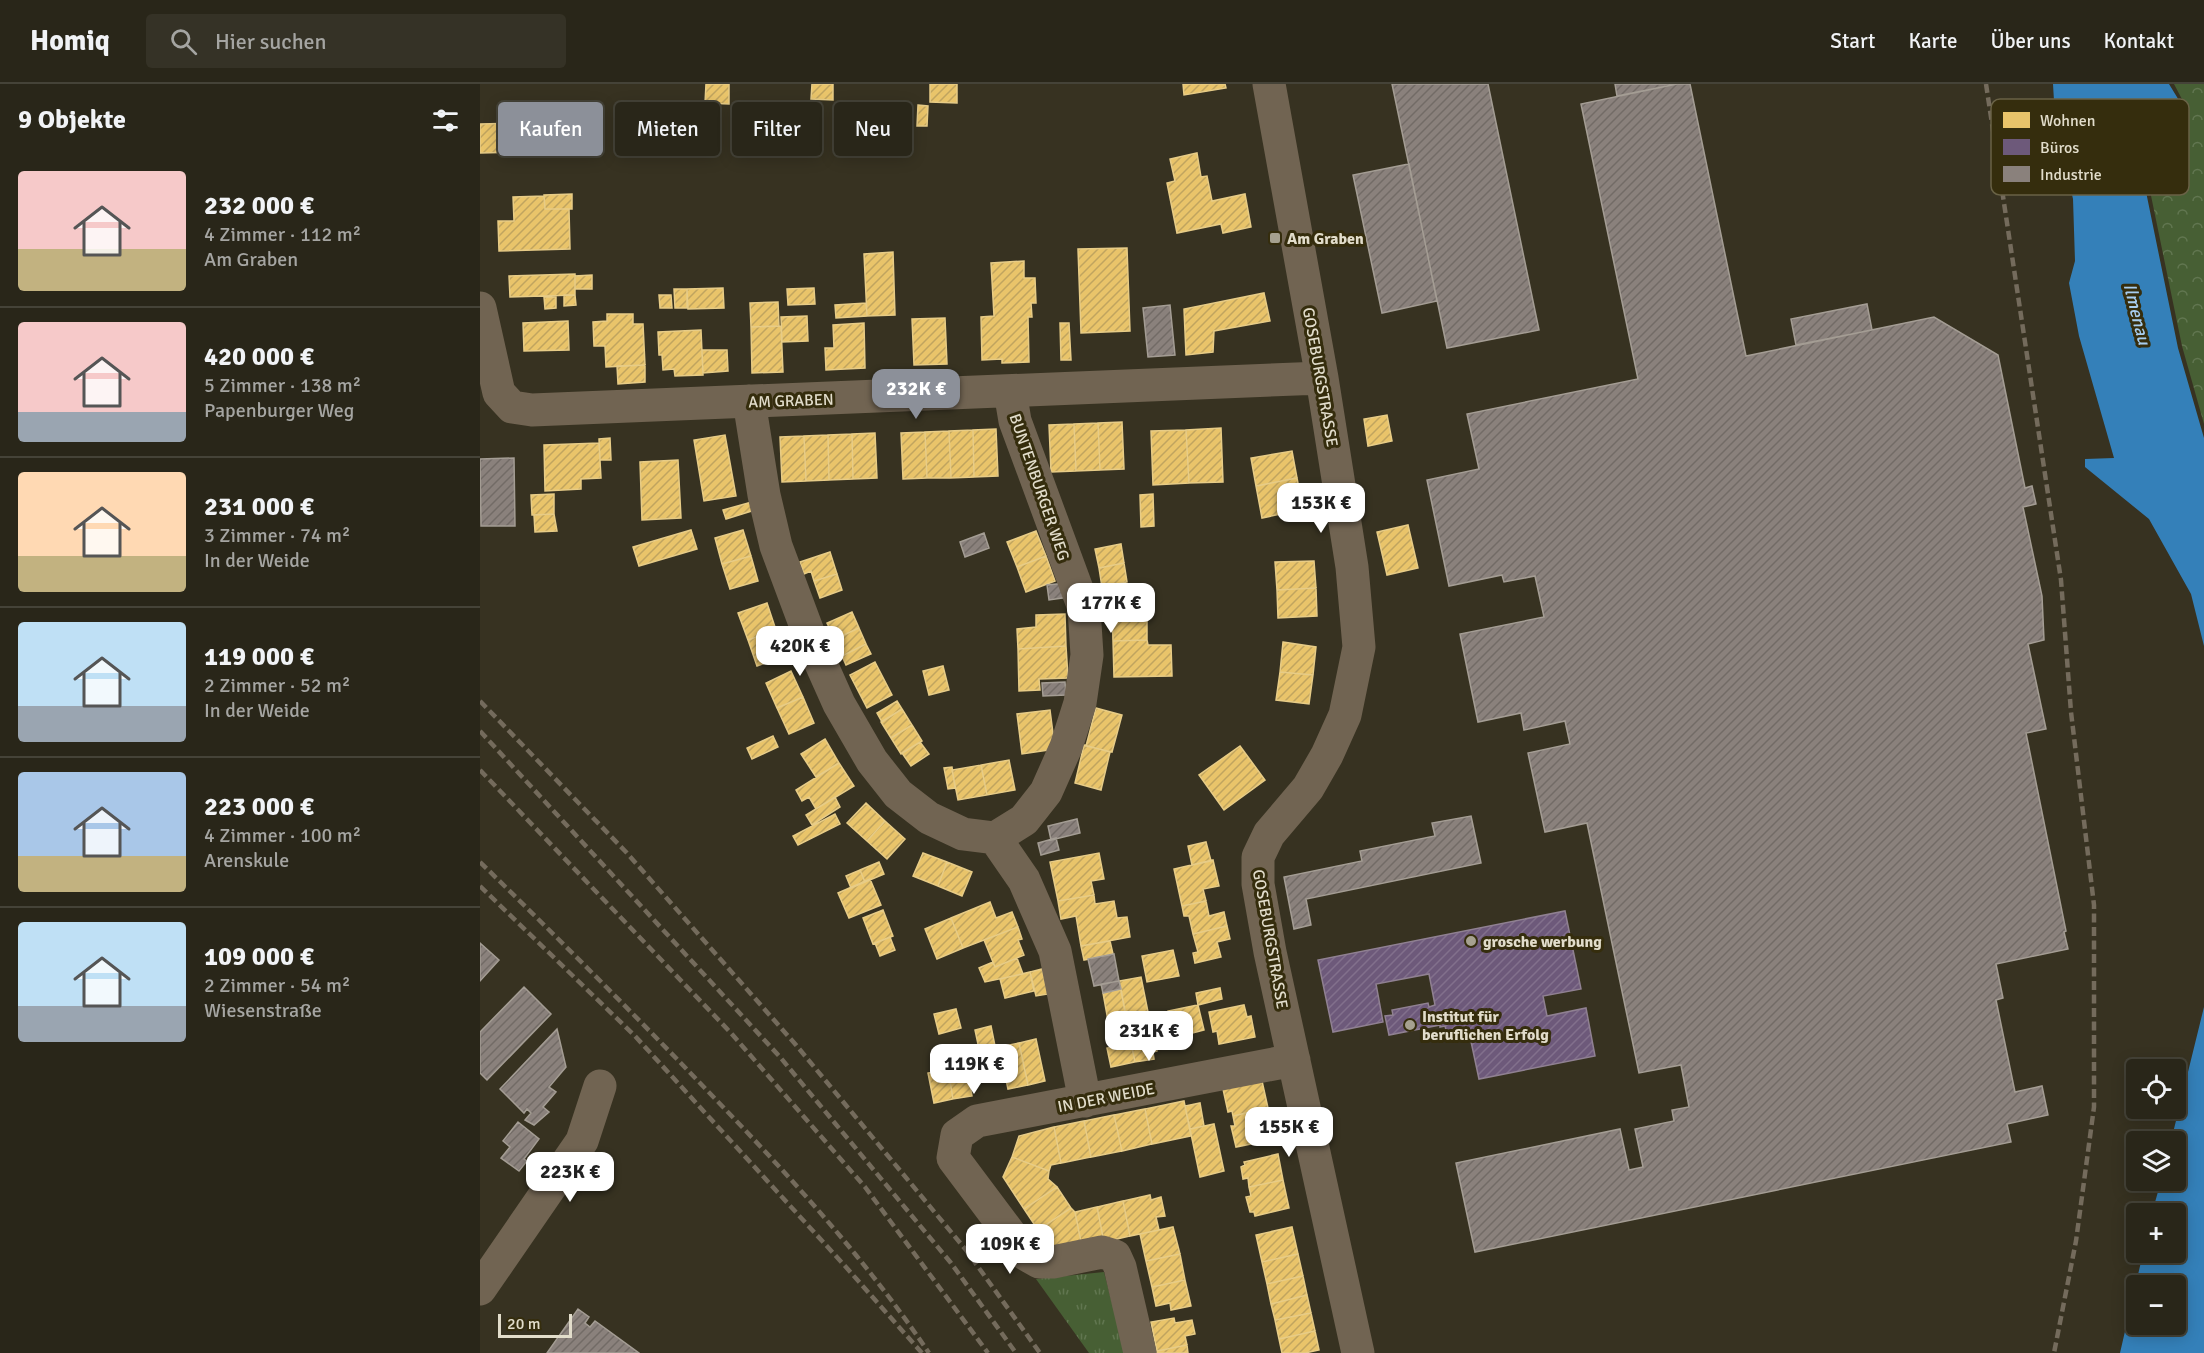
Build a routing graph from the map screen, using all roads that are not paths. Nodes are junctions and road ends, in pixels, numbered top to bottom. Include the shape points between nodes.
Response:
1 (1269, 84) edge
2 (480, 308) edge
3 (1322, 378) junction
4 (1010, 391) junction
5 (749, 401) junction
6 (995, 838) junction
7 (1294, 1060) junction
8 (600, 1086) dead end
9 (1085, 1101) junction
10 (480, 1289) edge
11 (1140, 1353) edge
12 (1358, 1353) edge

1 - 3 street, GOSEBURGSTRASSE
2 - 5 street, AM GRABEN via 500,393 512,407 532,410
3 - 4 street, AM GRABEN
3 - 7 street, GOSEBURGSTRASSE via 1352,567 1359,646 1345,716 1327,755 1308,788 1269,834 1257,856 1270,952
4 - 5 street, AM GRABEN
4 - 6 street, BUNTENBURGER WEG via 1015,421 1084,608 1087,655 1080,703 1046,792 1024,820
5 - 6 street via 776,546 839,704 872,760 898,794 928,818 954,830
6 - 9 street via 1024,880 1055,951
7 - 9 street, IN DER WEIDE
7 - 12 street, GOSEBURGSTRASSE
8 - 10 street via 582,1141
9 - 11 street, IN DER WEIDE via 977,1121 957,1135 953,1158 1025,1254 1039,1262 1102,1252 1115,1256

